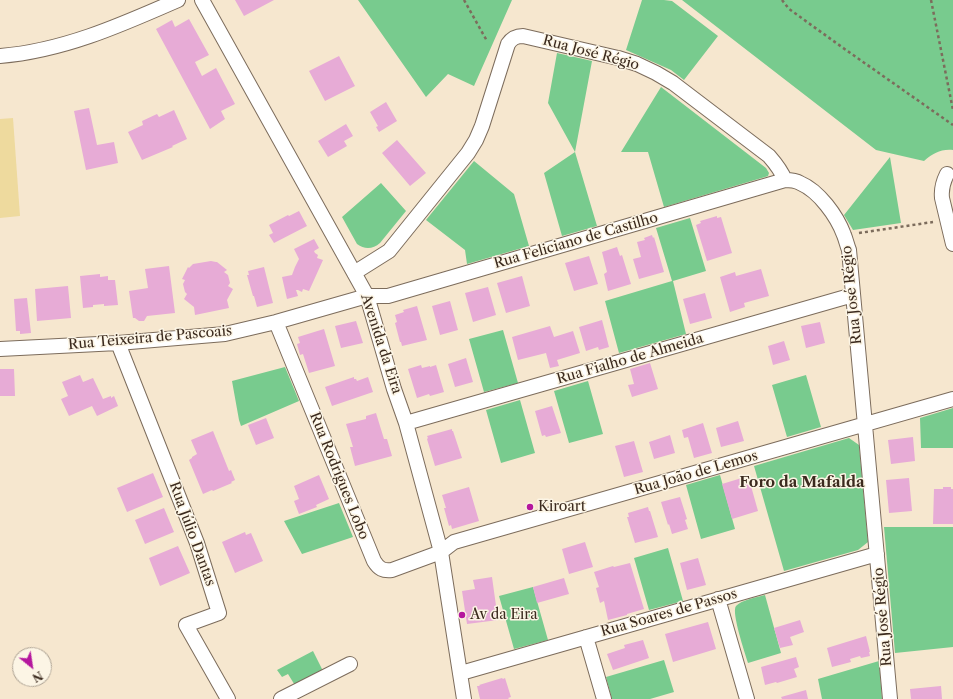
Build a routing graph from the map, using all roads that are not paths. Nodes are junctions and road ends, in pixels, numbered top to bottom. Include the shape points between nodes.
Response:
1 (178, 0) edge
2 (202, 0) edge
3 (0, 56) edge
4 (947, 174) dead end
5 (785, 180) junction
6 (953, 244) edge
7 (354, 273) junction
8 (853, 295) junction
9 (367, 296) junction
10 (276, 322) junction
11 (118, 343) junction
12 (0, 349) edge
13 (953, 399) edge
14 (406, 423) junction
15 (865, 425) junction
16 (441, 552) junction
17 (877, 554) junction
18 (718, 599) junction
19 (586, 637) junction
20 (350, 664) dead end
21 (461, 673) junction
22 (228, 699) edge
23 (281, 699) edge
24 (464, 699) edge
25 (604, 699) edge
26 (747, 699) edge
27 (890, 699) edge

1 - 3 street via 91,36 49,49
2 - 7 street, Avenida da Eira
4 - 6 street via 943,181 942,198
5 - 7 street, Rua José Régio via 769,156 673,83 656,73 618,58 518,36 508,44 482,126 468,153 389,251
5 - 8 street, Rua José Régio via 800,182 817,195 840,226 849,250
5 - 9 street, Rua Feliciano de Castilho via 388,296
7 - 9 street, Avenida da Eira
8 - 14 street, Rua Fialho de Almeida
8 - 15 street, Rua José Régio
9 - 10 street, Rua Teixeira de Pascoais
9 - 14 street, Avenida da Eira
10 - 11 street, Rua Teixeira de Pascoais via 225,334
10 - 16 street, Rua Rodrigues Lobo via 377,566 386,571 392,570
11 - 12 street, Rua Teixeira de Pascoais
11 - 22 street, Rua Júlio Dantas via 197,544 219,613 186,625
13 - 15 street, Rua João de Lemos
14 - 16 street, Avenida da Eira
15 - 16 street, Rua João de Lemos via 454,542
15 - 17 street, Rua José Régio
16 - 21 street, Avenida da Eira
17 - 18 street, Rua Soares de Passos
17 - 27 street, Rua José Régio
18 - 19 street, Rua Soares de Passos
18 - 26 street
19 - 21 street, Rua Soares de Passos
19 - 25 street
20 - 23 street
21 - 24 street, Avenida da Eira

